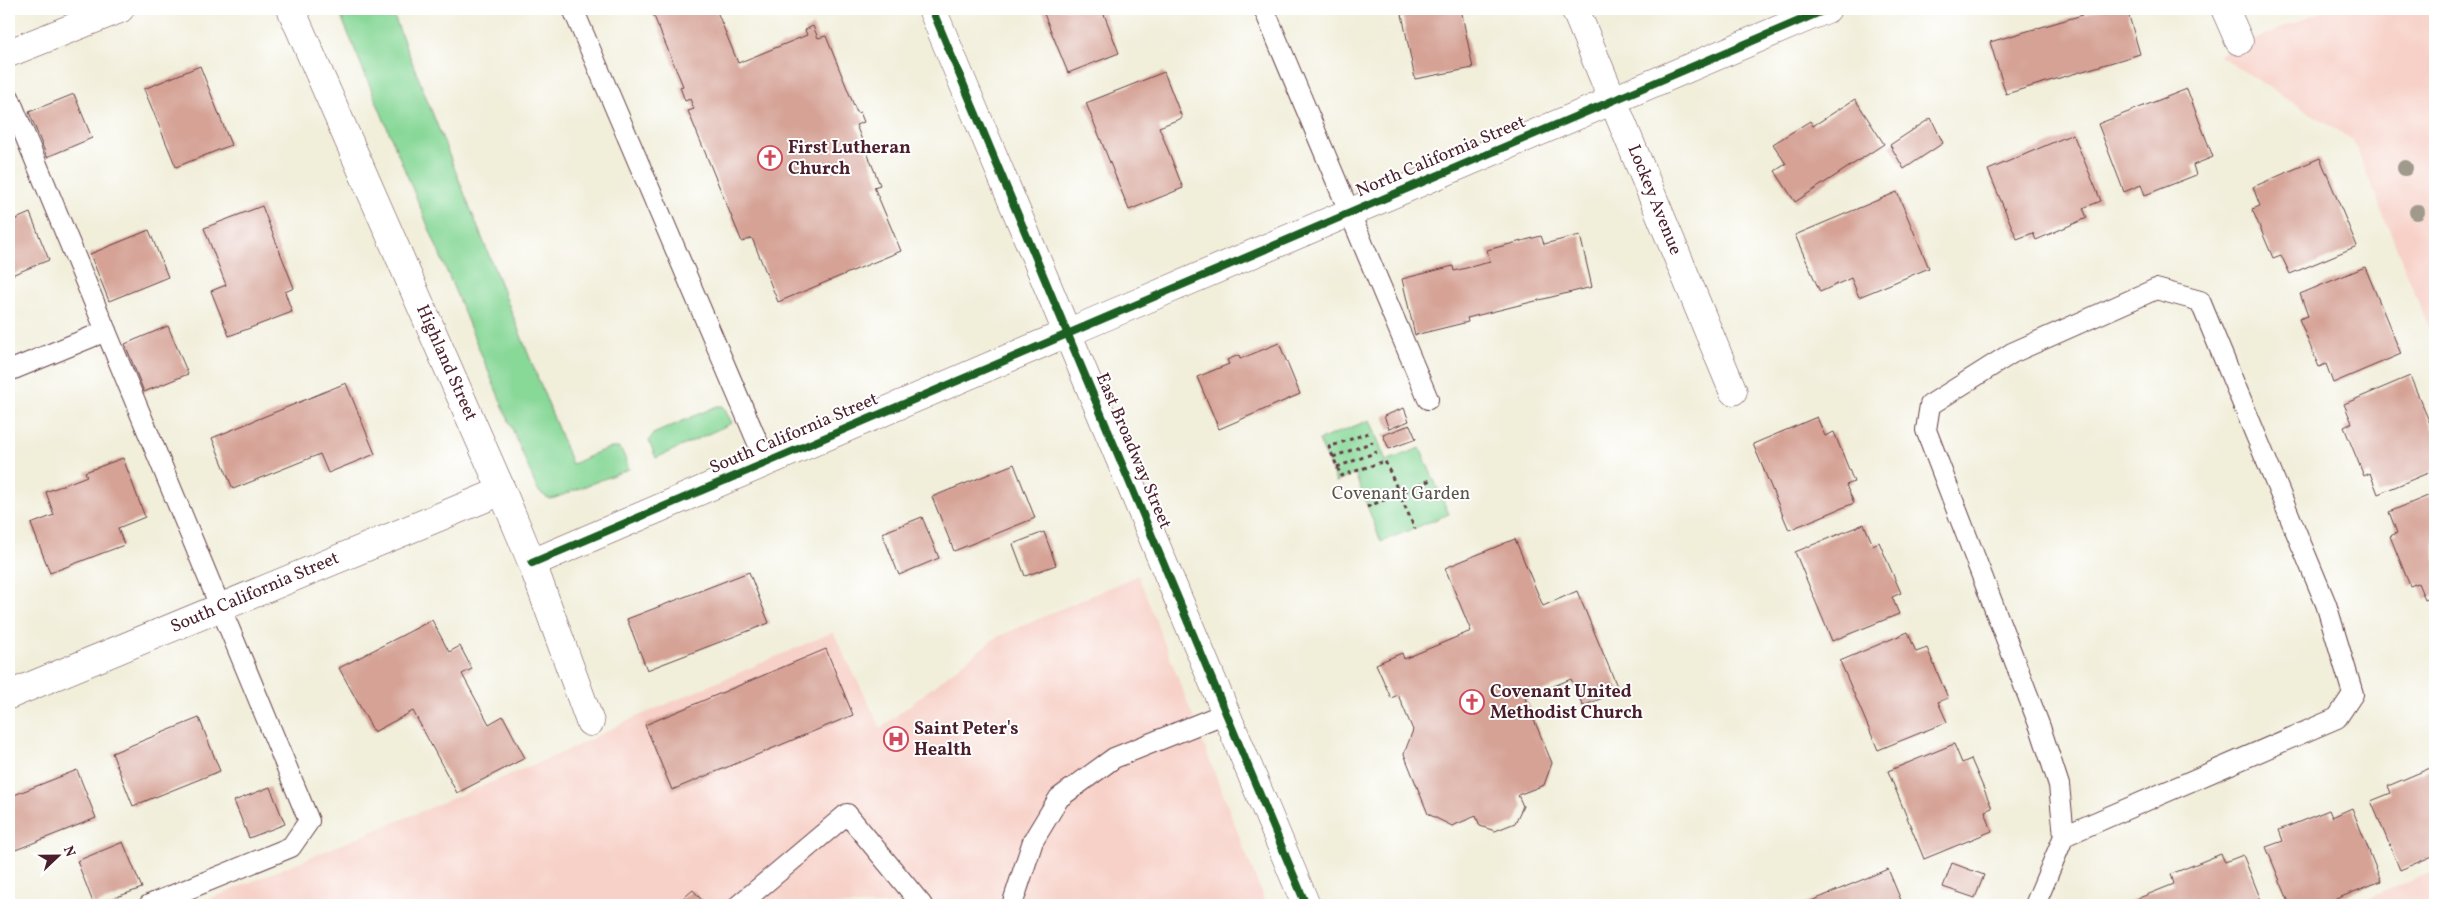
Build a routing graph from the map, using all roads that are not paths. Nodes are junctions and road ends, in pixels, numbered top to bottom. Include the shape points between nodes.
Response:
1 (120, 9) edge
2 (292, 9) edge
3 (573, 9) edge
4 (932, 9) edge
5 (1264, 9) edge
6 (1575, 9) edge
7 (1827, 9) edge
8 (2225, 9) edge
9 (2239, 41) dead end
10 (9, 53) edge
11 (9, 97) edge
12 (1614, 100) junction
13 (1349, 212) junction
14 (106, 331) junction
15 (1068, 333) junction
16 (9, 371) edge
17 (1733, 390) dead end
18 (1428, 399) dead end
19 (766, 462) junction
20 (502, 491) junction
21 (532, 563) junction
22 (221, 607) junction
23 (9, 695) edge
24 (1226, 713) junction
25 (590, 722) dead end
26 (2064, 836) junction
27 (149, 905) edge
28 (739, 905) edge
29 (922, 905) edge
30 (1012, 905) edge
31 (1306, 905) edge
32 (2034, 905) edge

1 - 10 street
2 - 20 street, Highland Street
3 - 19 lane
4 - 15 street, East Broadway Street
5 - 13 lane
6 - 12 street, Lockey Avenue
7 - 12 street, North California Street
8 - 9 street
11 - 14 lane
12 - 13 street, North California Street
12 - 17 street, Lockey Avenue
13 - 15 street, North California Street
13 - 18 lane
14 - 16 lane
14 - 22 lane
15 - 19 street, South California Street
15 - 24 street, East Broadway Street
19 - 21 street, South California Street
20 - 21 street, Highland Street
20 - 22 street, South California Street
21 - 25 street, Highland Street
22 - 23 street, South California Street
22 - 27 lane via 308,821 291,847
24 - 30 lane via 1114,758 1059,798 1033,841
24 - 31 street, East Broadway Street
26 - 26 lane via 2059,786 2040,727 1926,430 1930,405 2012,353 2156,289 2200,301 2326,604 2353,694 2337,718
26 - 32 lane
28 - 29 lane via 847,814

